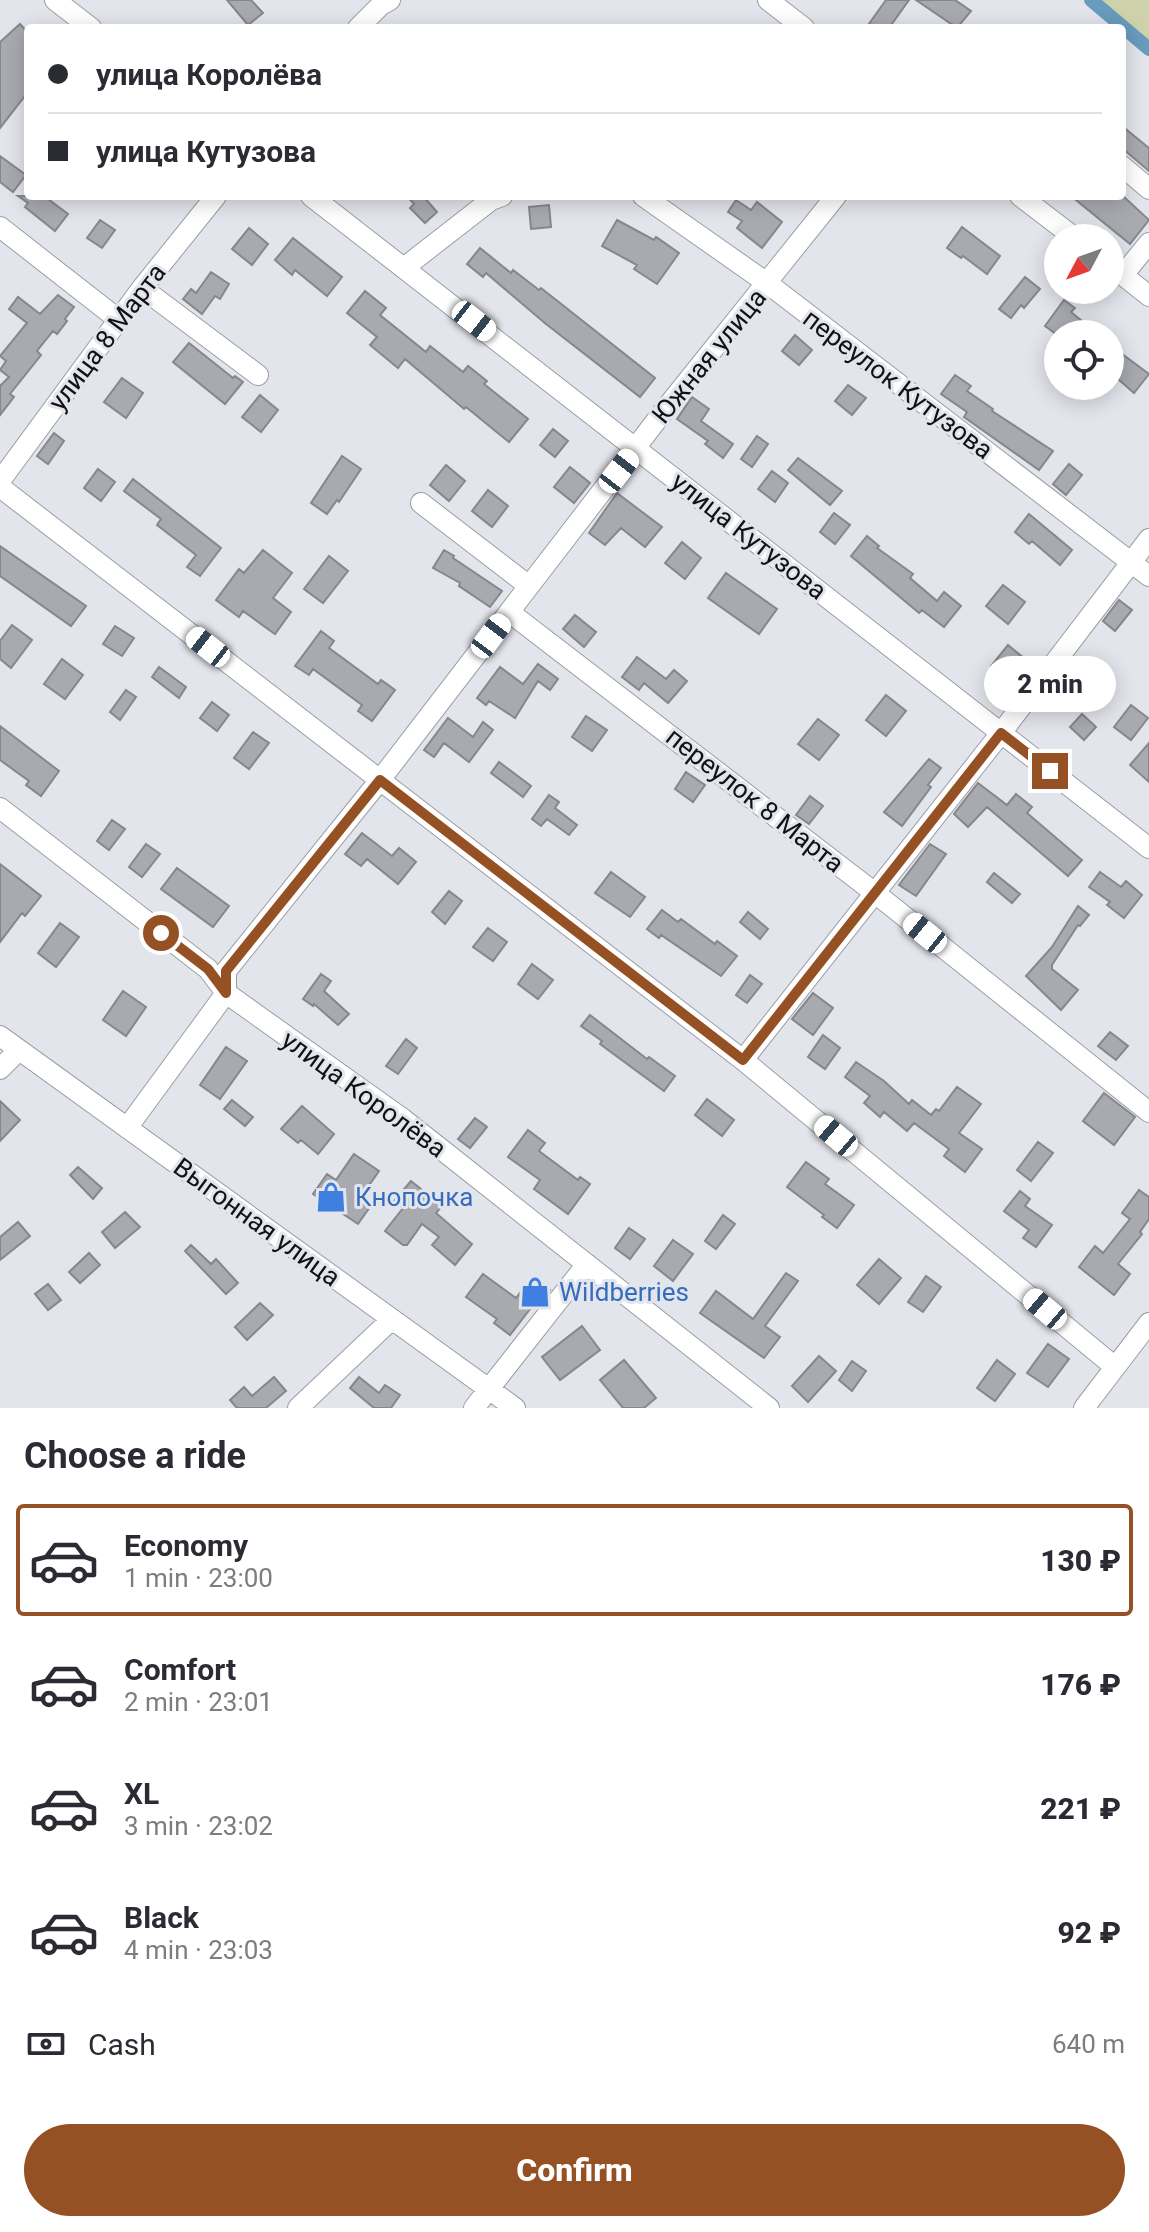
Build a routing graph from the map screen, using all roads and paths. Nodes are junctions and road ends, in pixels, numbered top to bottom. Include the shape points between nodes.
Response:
1 (55, 0) edge
2 (390, 0) edge
3 (768, 0) edge
4 (86, 24) edge
5 (362, 24) edge
6 (799, 24) edge
7 (1126, 169) edge
8 (1149, 189) edge
9 (213, 200) edge
10 (316, 200) edge
11 (491, 200) edge
12 (649, 200) edge
13 (833, 200) edge
14 (1025, 200) edge
15 (1057, 224) edge
16 (0, 227) edge
17 (1149, 243) edge
18 (1124, 263) edge
19 (405, 267) junction
20 (1124, 276) edge
21 (767, 283) junction
22 (142, 288) junction
23 (1149, 296) edge
24 (119, 320) junction
25 (258, 375) dead end
26 (637, 448) junction
27 (0, 481) edge
28 (0, 487) edge
29 (421, 503) dead end
30 (1149, 539) edge
31 (1131, 562) junction
32 (1149, 576) edge
33 (529, 586) junction
34 (509, 612) junction
35 (1001, 733) junction
36 (380, 780) junction
37 (0, 808) edge
38 (1149, 848) edge
39 (875, 893) junction
40 (226, 993) junction
41 (0, 1036) edge
42 (19, 1050) junction
43 (743, 1060) junction
44 (0, 1069) edge
45 (1149, 1112) edge
46 (127, 1128) junction
47 (587, 1264) junction
48 (392, 1319) junction
49 (1149, 1323) edge
50 (1115, 1367) junction
51 (489, 1389) junction
52 (298, 1408) edge
53 (474, 1408) edge
54 (515, 1408) edge
55 (769, 1408) edge
56 (1084, 1408) edge

1 - 4 street
2 - 5 street
3 - 6 street
7 - 8 street
9 - 22 street, улица 8 Марта
10 - 19 street, улица Кутузова
11 - 19 street
12 - 21 street, переулок Кутузова
13 - 21 street, Южная улица
14 - 15 street
16 - 24 street
17 - 18 street
19 - 26 street, улица Кутузова
20 - 23 street
21 - 26 street, Южная улица
21 - 31 street, переулок Кутузова
22 - 24 street, улица 8 Марта
22 - 25 street
24 - 27 street, улица 8 Марта
26 - 33 street, Южная улица
26 - 35 street, улица Кутузова
28 - 36 street
29 - 33 street
30 - 31 street
31 - 32 street, переулок Кутузова
31 - 35 street
33 - 34 street, Южная улица
34 - 36 street, Южная улица
34 - 39 street, переулок 8 Марта
35 - 38 street, улица Кутузова
35 - 39 street
36 - 40 street, Южная улица via 226,971
36 - 43 street
37 - 40 street, улица Королёва via 208,969
39 - 43 street
39 - 45 street, переулок 8 Марта
40 - 46 street, Южная улица
40 - 47 street, улица Королёва via 403,1119
41 - 42 street, Выгонная улица
42 - 44 street
42 - 46 street, Выгонная улица
43 - 50 street
46 - 48 street, Выгонная улица
47 - 51 street
47 - 55 street, улица Королёва
48 - 51 street, Выгонная улица
48 - 52 street
49 - 50 street
50 - 56 street
51 - 53 street
51 - 54 street, Выгонная улица

